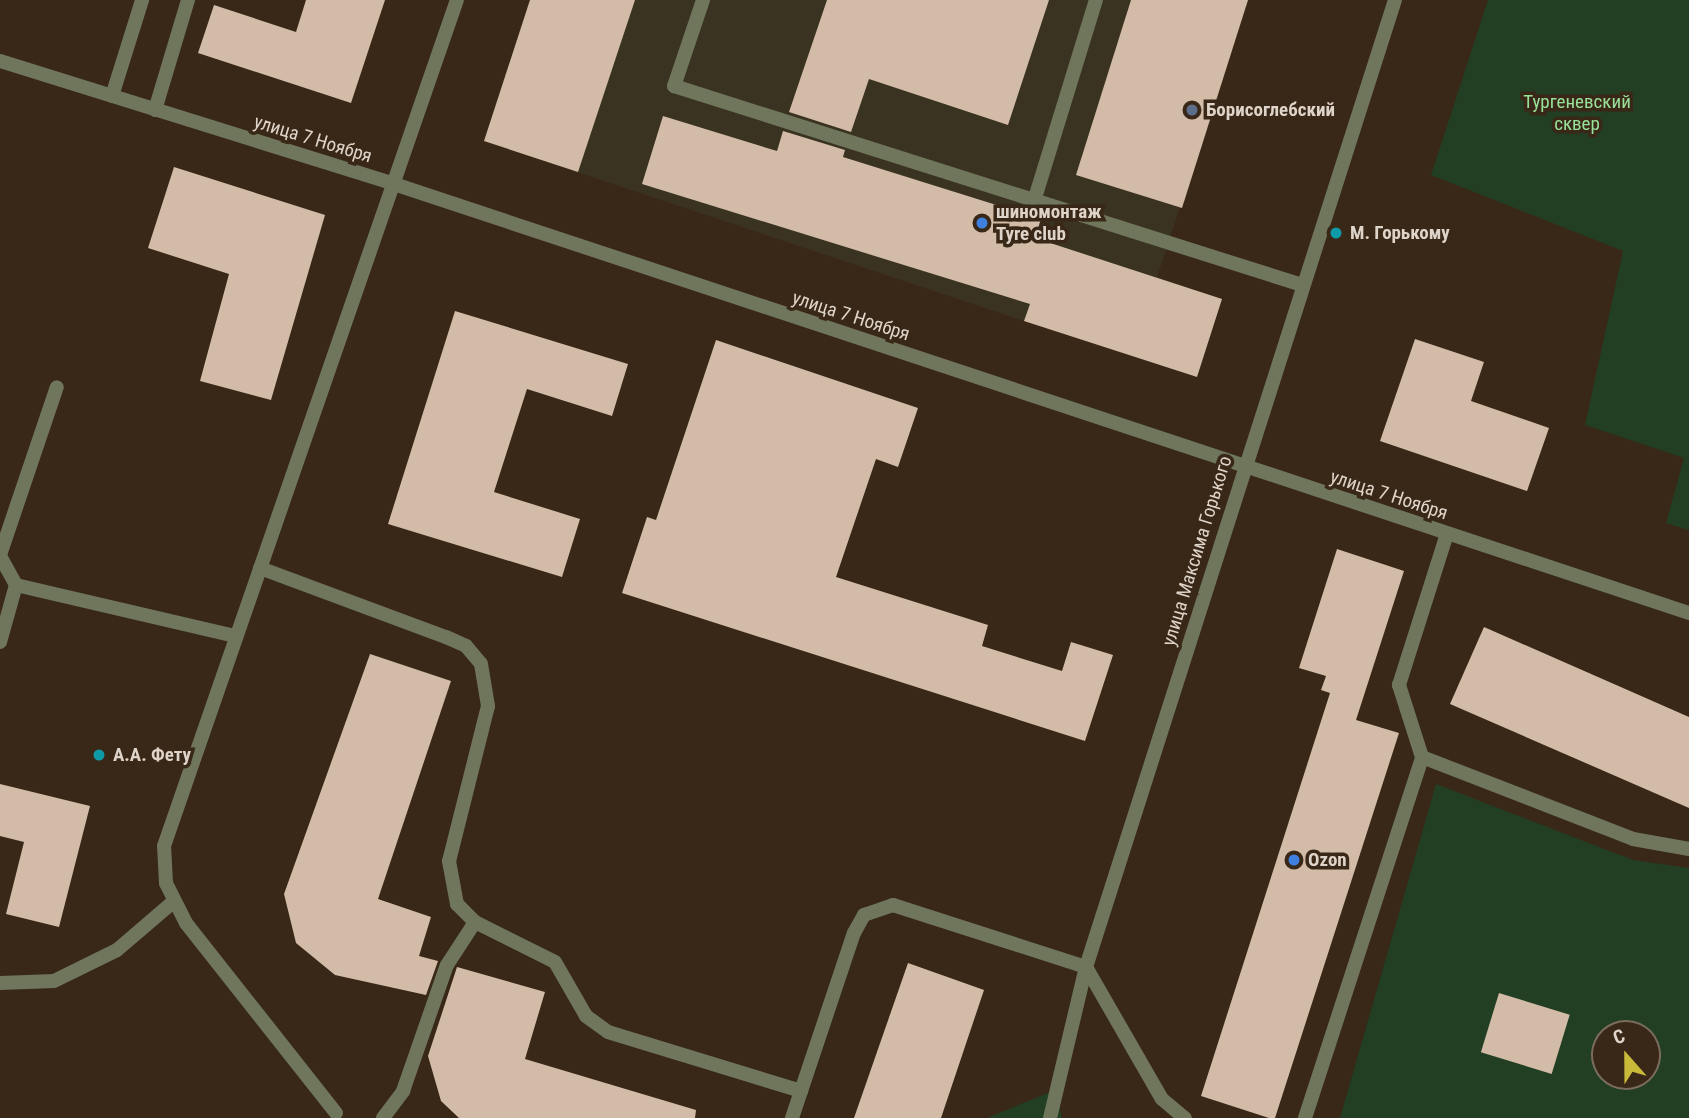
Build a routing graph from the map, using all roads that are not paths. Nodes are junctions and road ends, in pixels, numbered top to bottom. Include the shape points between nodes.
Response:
1 (142, 0) edge
2 (188, 0) edge
3 (457, 0) edge
4 (703, 0) edge
5 (1096, 0) edge
6 (1395, 0) edge
7 (0, 61) edge
8 (112, 96) junction
9 (155, 110) junction
10 (394, 184) junction
11 (1035, 198) junction
12 (1302, 285) junction
13 (57, 387) dead end
14 (1243, 466) junction
15 (1447, 534) junction
16 (0, 555) edge
17 (260, 568) junction
18 (16, 585) junction
19 (1689, 613) edge
20 (236, 636) junction
21 (0, 642) edge
22 (1422, 757) junction
23 (1689, 849) edge
24 (173, 902) junction
25 (475, 922) junction
26 (1086, 967) junction
27 (0, 983) edge
28 (801, 1091) junction
29 (340, 1115) edge
30 (383, 1118) edge
31 (792, 1118) edge
32 (1050, 1118) edge
33 (1185, 1118) edge
34 (1306, 1118) edge

1 - 8 street
2 - 9 street
3 - 10 street
4 - 11 street via 674,86
5 - 11 street
6 - 12 street, улица Максима Горького
7 - 8 street, улица 7 Ноября
8 - 9 street, улица 7 Ноября
9 - 10 street, улица 7 Ноября
10 - 14 street, улица 7 Ноября
10 - 17 street
11 - 12 street
12 - 14 street, улица Максима Горького
13 - 16 street
14 - 15 street, улица 7 Ноября
14 - 26 street, улица Максима Горького
15 - 19 street, улица 7 Ноября
15 - 22 street via 1399,685
16 - 18 street
17 - 20 street
17 - 25 street via 446,637 466,646 481,664 488,706 449,861 457,904
18 - 20 street
18 - 21 street
20 - 24 street via 164,846
22 - 23 street via 1633,839
22 - 34 street
24 - 27 street via 117,950 54,981
24 - 29 street
25 - 28 street via 555,962 586,1016 608,1032
25 - 30 street via 447,965 403,1091
26 - 28 street via 914,909 875,909 854,933
26 - 32 street, улица Максима Горького
26 - 33 street via 1161,1099
28 - 31 street

